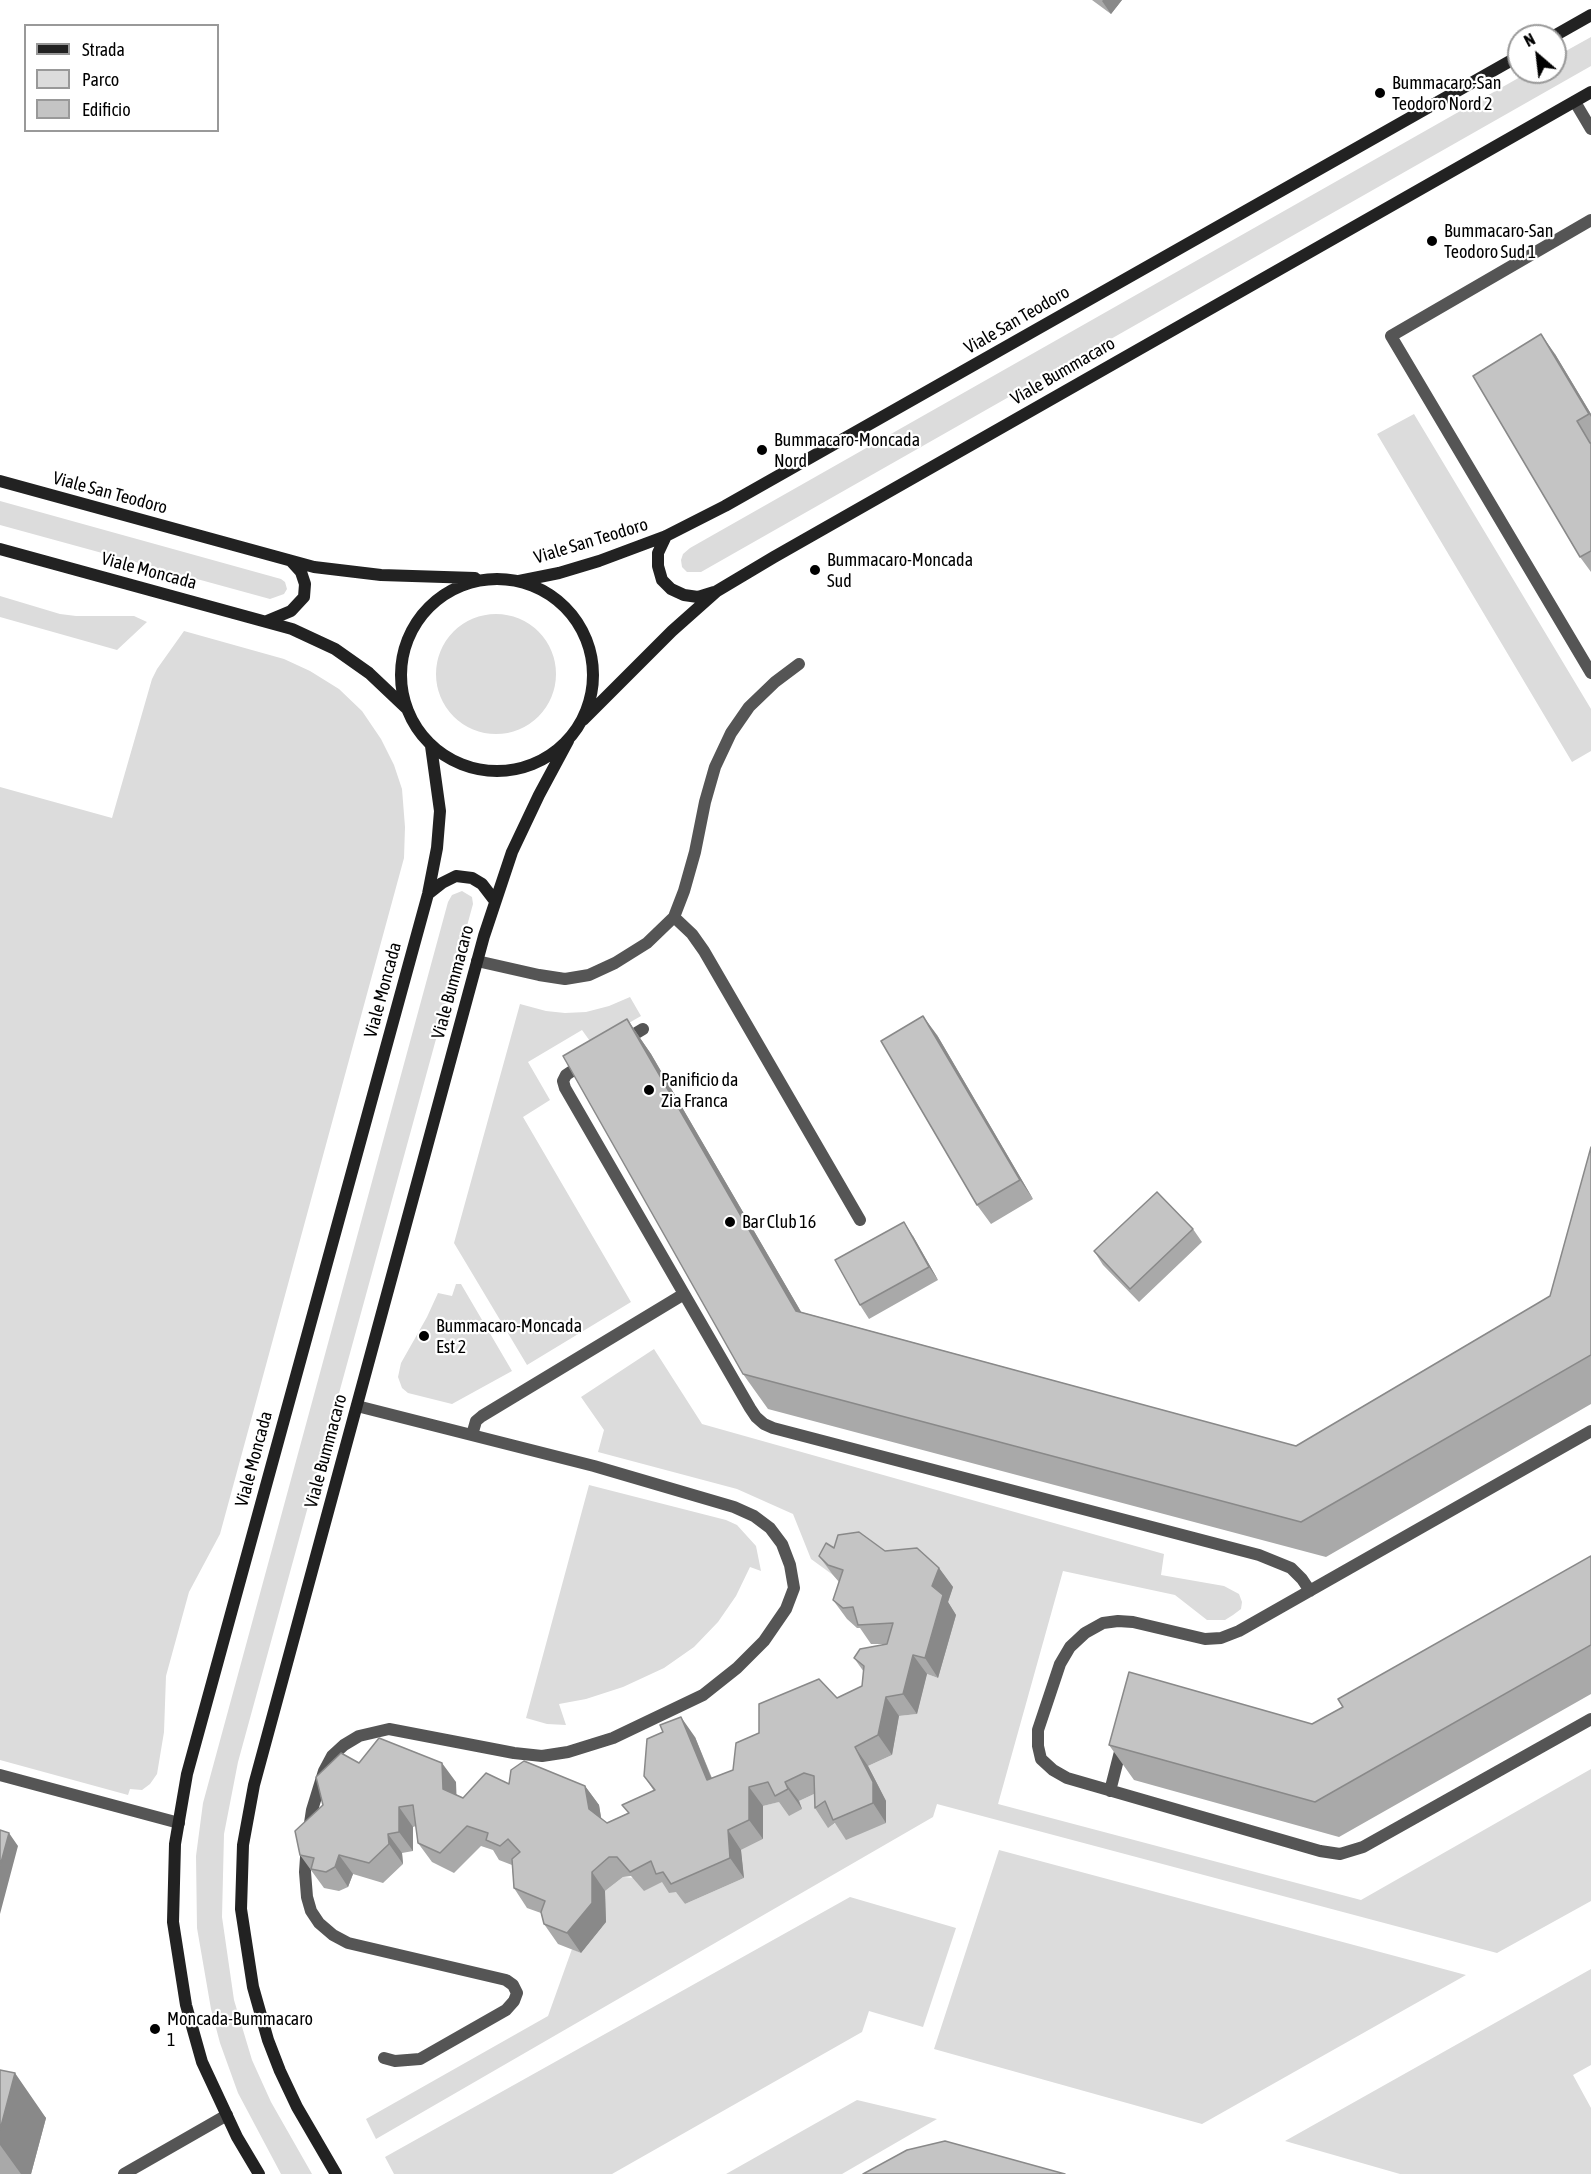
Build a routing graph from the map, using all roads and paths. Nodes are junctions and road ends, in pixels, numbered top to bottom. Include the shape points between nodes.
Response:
1 (1591, 15) edge
2 (1567, 29) edge
3 (1507, 63) edge
4 (1591, 93) edge
5 (1575, 102) junction
6 (1591, 129) edge
7 (1591, 220) edge
8 (0, 481) edge
9 (666, 536) junction
10 (0, 549) edge
11 (291, 561) junction
12 (494, 579) junction
13 (519, 581) junction
14 (717, 591) junction
15 (267, 621) junction
16 (799, 664) dead end
17 (1591, 673) edge
18 (406, 708) junction
19 (583, 720) junction
20 (568, 741) junction
21 (431, 746) junction
22 (428, 894) junction
23 (495, 901) junction
24 (674, 917) junction
25 (477, 961) junction
26 (643, 1029) dead end
27 (612, 1047) edge
28 (592, 1058) edge
29 (860, 1220) dead end
30 (684, 1294) junction
31 (357, 1406) junction
32 (1591, 1431) edge
33 (472, 1436) junction
34 (1310, 1591) junction
35 (1591, 1719) edge
36 (1125, 1735) edge
37 (0, 1775) edge
38 (1110, 1791) junction
39 (179, 1823) junction
40 (384, 2058) dead end
41 (227, 2115) junction
42 (124, 2174) edge
43 (259, 2174) edge
44 (336, 2174) edge

1 - 2 main road
3 - 9 main road, Viale San Teodoro
4 - 5 main road, Viale Bummacaro
5 - 6 lane
5 - 14 main road, Viale Bummacaro
7 - 17 lane via 1391,336
8 - 11 main road, Viale San Teodoro
9 - 13 main road, Viale San Teodoro via 599,561
9 - 14 main road via 658,553 658,566 670,589 698,597
10 - 15 main road, Viale Moncada
11 - 12 main road, Viale San Teodoro via 381,574
11 - 15 main road via 301,572 304,597 291,611
12 - 13 main road
12 - 18 main road via 468,583 445,594 415,625 402,657 401,683
13 - 19 main road via 543,590 563,604 580,624 590,647 594,672
14 - 19 main road, Viale Bummacaro
15 - 18 main road, Viale Moncada via 335,649 369,673
16 - 24 lane via 748,707 731,733 712,776 695,852
18 - 21 main road via 416,729
19 - 20 main road
20 - 21 main road via 525,768 501,772 475,769
20 - 23 main road, Viale Bummacaro via 512,852
21 - 22 main road, Viale Moncada via 440,811
22 - 23 main road via 456,876 482,884
22 - 39 main road, Viale Moncada via 190,1762
23 - 25 main road, Viale Bummacaro
24 - 25 lane via 646,944 589,975 565,979
24 - 29 lane via 704,951
25 - 31 main road, Viale Bummacaro
26 - 27 lane
28 - 30 lane via 566,1075 565,1088
30 - 33 lane via 482,1416 476,1421
30 - 34 lane via 750,1408 772,1428 1259,1555 1291,1568
31 - 33 lane
31 - 44 main road, Viale Bummacaro via 254,1785 243,1845 241,1909 253,1987 268,2040 297,2107
32 - 34 lane
33 - 40 lane via 594,1466 754,1516 782,1544 794,1588 786,1609 764,1641 737,1668 703,1695 614,1738 542,1756 389,1729 359,1736 332,1756 312,1810 307,1844 307,1897 319,1923 348,1943 506,1980 517,1993 506,2010 420,2059
34 - 38 lane via 1221,1638 1205,1640 1118,1621 1103,1623 1070,1647 1060,1664 1038,1730 1041,1759 1067,1778
35 - 38 lane via 1364,1847 1340,1854
36 - 38 lane
37 - 39 lane
39 - 41 main road, Viale Moncada via 173,1922 186,2005 202,2062
41 - 42 lane
41 - 43 main road, Viale Moncada

